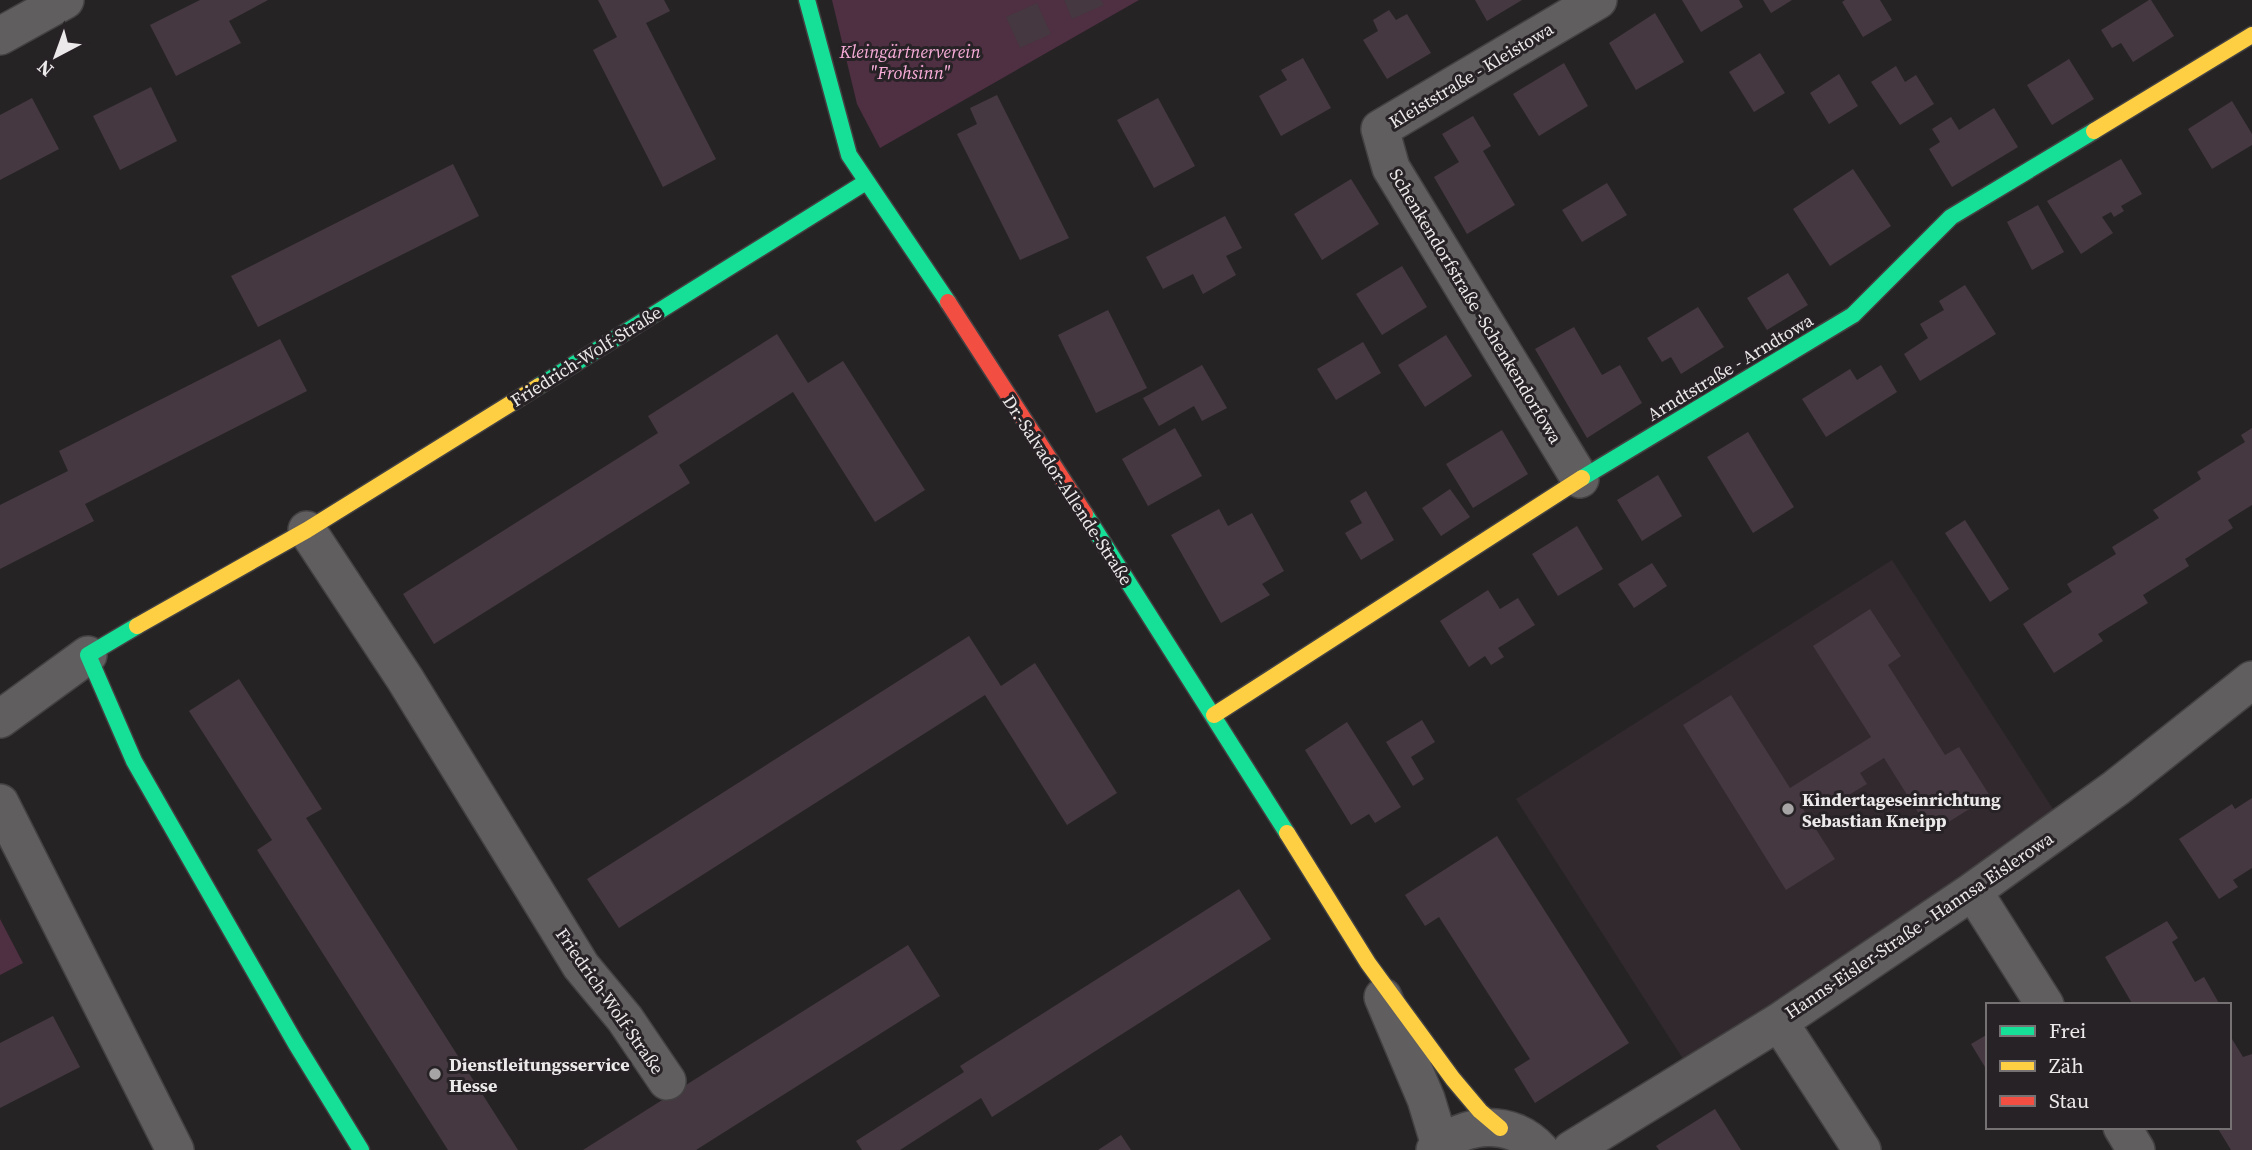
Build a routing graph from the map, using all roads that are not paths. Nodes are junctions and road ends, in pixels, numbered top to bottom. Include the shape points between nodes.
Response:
1 (65, 0) edge
2 (807, 0) edge
3 (1598, 0) edge
4 (2252, 35) edge
5 (0, 36) edge
6 (1380, 129) joint
7 (866, 182) junction
8 (1580, 479) junction
9 (307, 530) junction
10 (88, 655) junction
11 (2252, 680) edge
12 (1214, 715) junction
13 (0, 719) edge
14 (0, 803) edge
15 (1973, 891) junction
16 (1368, 963) junction
17 (2044, 1003) edge
18 (1779, 1021) junction
19 (667, 1081) dead end
20 (1500, 1128) junction
21 (2123, 1129) edge
22 (1437, 1148) edge
23 (175, 1150) edge
24 (361, 1150) edge
25 (1540, 1150) edge
26 (1571, 1150) edge
27 (1862, 1150) edge
28 (2136, 1150) edge

1 - 5 street
2 - 7 street, Dr.-Salvador-Allende-Straße via 849,155
3 - 6 street, Kleiststraße - Kleistowa
4 - 8 street, Arndtstraße - Arndtowa via 1951,217 1853,315
6 - 8 street, Schenkendorfstraße -Schenkendorfowa via 1391,168
7 - 9 street, Friedrich-Wolf-Straße
7 - 12 street, Dr.-Salvador-Allende-Straße
8 - 12 street, Arndtstraße - Arndtowa
9 - 10 street, Friedrich-Wolf-Straße
9 - 19 street, Friedrich-Wolf-Straße via 405,679 581,966
10 - 13 street, Friedrich-Wolf-Straße
10 - 24 street via 134,761
11 - 15 street, Hanns-Eisler-Straße - Hannsa Eislerowa via 2116,788
12 - 16 street, Dr.-Salvador-Allende-Straße
14 - 23 street
15 - 17 street
15 - 18 street, Hanns-Eisler-Straße - Hannsa Eislerowa
16 - 20 street, Dr.-Salvador-Allende-Straße via 1453,1079
16 - 22 street, Dr.-Salvador-Allende-Straße via 1426,1099
18 - 26 street, Hanns-Eisler-Straße - Hannsa Eislerowa
18 - 27 street
20 - 22 street, Dr.-Salvador-Allende-Straße via 1468,1129
20 - 25 street, Dr.-Salvador-Allende-Straße via 1533,1142
21 - 28 street

